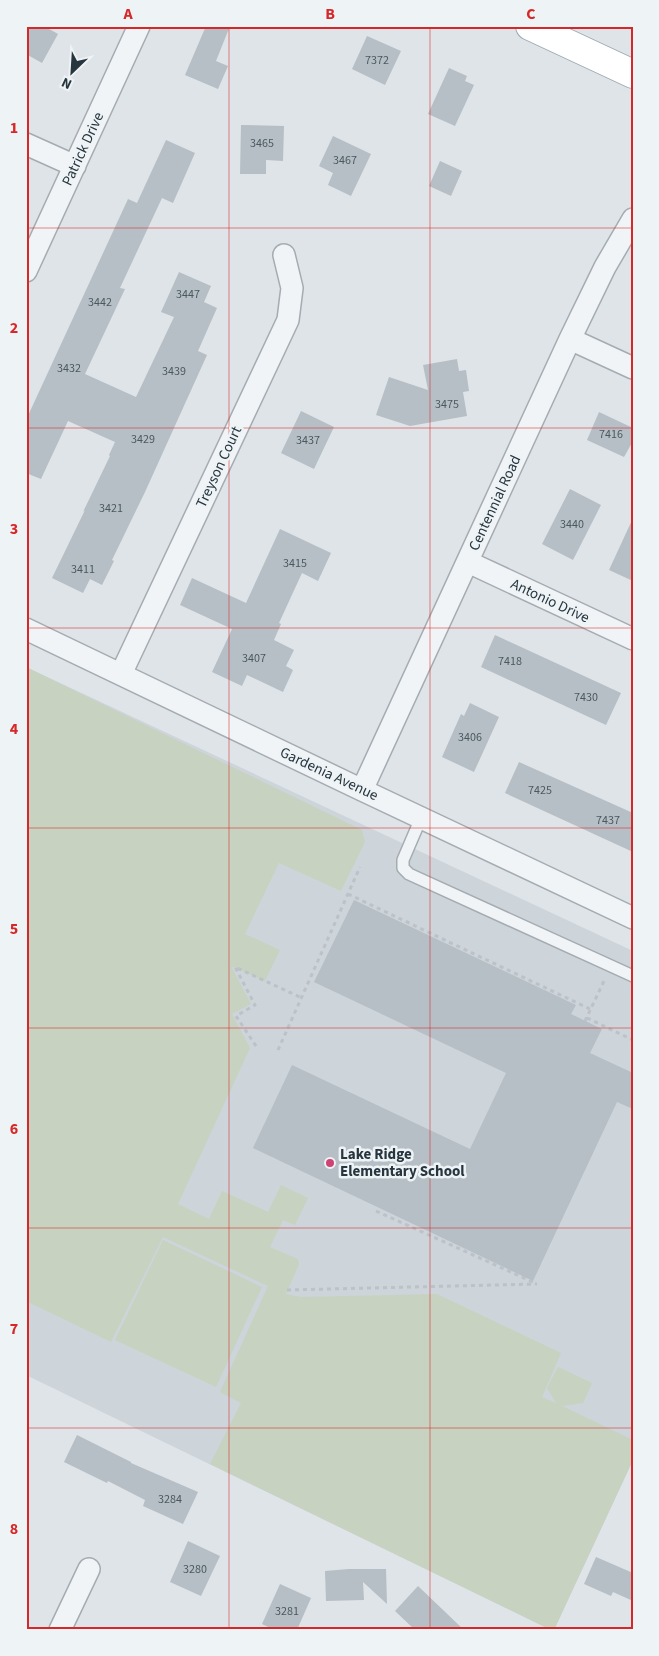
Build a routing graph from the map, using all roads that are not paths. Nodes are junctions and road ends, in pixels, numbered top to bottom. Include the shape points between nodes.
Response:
1 (139, 26) edge
2 (530, 26) edge
3 (633, 74) edge
4 (26, 144) edge
5 (75, 166) junction
6 (633, 219) edge
7 (284, 255) dead end
8 (26, 271) edge
9 (570, 339) junction
10 (633, 368) edge
11 (468, 562) junction
12 (26, 629) edge
13 (633, 639) edge
14 (121, 674) junction
15 (362, 790) junction
16 (421, 818) junction
17 (633, 918) edge
18 (633, 976) edge
19 (89, 1569) dead end
20 (60, 1630) edge

1 - 5 street, Patrick Drive
2 - 3 main road
4 - 5 street
5 - 8 street, Patrick Drive
6 - 9 street, Centennial Road
7 - 14 street, Treyson Court via 292,288 288,320
9 - 10 street
9 - 11 street, Centennial Road
11 - 13 street, Antonio Drive
11 - 15 street, Centennial Road
12 - 14 street, Gardenia Avenue
14 - 15 street, Gardenia Avenue
15 - 16 street, Gardenia Avenue
16 - 17 street, Gardenia Avenue
16 - 18 lane via 403,860 403,868 409,874
19 - 20 street

